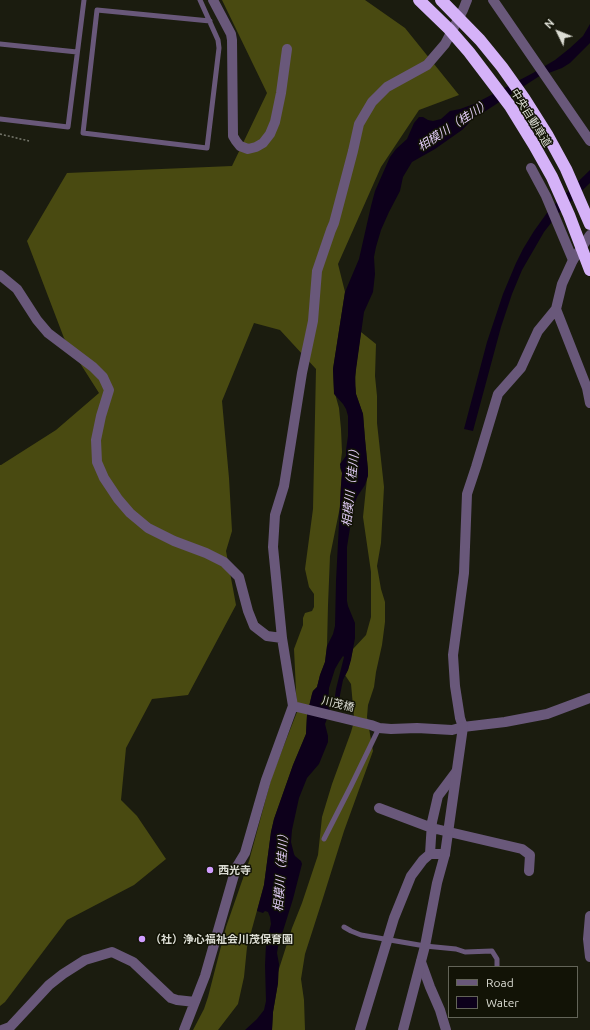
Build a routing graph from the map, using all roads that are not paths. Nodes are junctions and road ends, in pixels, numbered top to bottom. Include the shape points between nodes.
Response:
1 (84, 0) edge
2 (200, 0) edge
3 (213, 0) edge
4 (419, 0) edge
5 (441, 0) edge
6 (467, 0) edge
7 (493, 0) edge
8 (210, 21) junction
9 (0, 44) edge
10 (287, 49) dead end
11 (77, 52) junction
12 (0, 119) edge
13 (590, 141) edge
14 (531, 168) dead end
15 (590, 224) edge
16 (590, 235) edge
17 (573, 260) junction
18 (590, 270) edge
19 (0, 275) edge
20 (556, 309) junction
21 (590, 403) edge
22 (282, 638) junction
23 (590, 698) edge
24 (296, 707) junction
25 (375, 726) junction
26 (463, 727) junction
27 (456, 772) junction
28 (379, 808) dead end
29 (432, 828) junction
30 (448, 832) junction
31 (324, 839) dead end
32 (430, 854) junction
33 (445, 854) junction
34 (529, 871) dead end
35 (590, 916) edge
36 (344, 927) dead end
37 (388, 939) junction
38 (425, 946) junction
39 (590, 956) edge
40 (421, 962) junction
41 (497, 966) edge
42 (195, 1002) junction
43 (445, 1015) edge
44 (2, 1030) edge
45 (184, 1030) edge
46 (360, 1030) edge
47 (403, 1030) edge
48 (446, 1030) edge

1 - 11 lane
2 - 8 lane
3 - 10 street via 231,34 234,136 240,146 248,149 256,147 270,134 275,122
4 - 18 highway, 中央自動車道 via 469,52 510,106 552,177
5 - 15 highway, 中央自動車道 via 480,40 524,98 566,169
6 - 22 street via 445,44 427,65 387,87 372,102 358,124 334,223 317,271 313,321 284,486 275,515 273,548
7 - 13 street
8 - 8 lane via 218,40 218,48 207,148 83,133 97,10
9 - 11 lane
11 - 12 lane via 68,127
14 - 17 street
16 - 17 street
17 - 20 street via 562,284
19 - 22 street via 17,289 48,333 103,377 109,390 96,440 98,462 104,478 118,499 148,528 174,542 224,562 239,577 254,626 267,636
20 - 21 street via 587,388
20 - 26 street via 538,331 521,368 498,394 467,494 464,573 453,655 455,686
22 - 24 street
23 - 26 street, 川茂橋 via 547,714
24 - 25 street, 川茂橋
24 - 42 street via 266,780
25 - 26 street, 川茂橋 via 391,729 452,730
25 - 31 lane via 351,786
26 - 27 street
27 - 29 street via 438,796
27 - 30 street
28 - 29 street
29 - 30 street
29 - 32 street
30 - 33 street
30 - 34 street via 522,849 530,856
32 - 33 street
32 - 37 street via 411,876
33 - 38 street
35 - 39 street
36 - 37 lane via 361,935
37 - 38 lane
37 - 46 street
38 - 40 street
38 - 41 lane via 465,952 492,951 497,959
40 - 43 street
40 - 47 street
42 - 44 street via 171,998 133,962 112,952 84,960 63,974 10,1026
42 - 45 street
43 - 48 street

